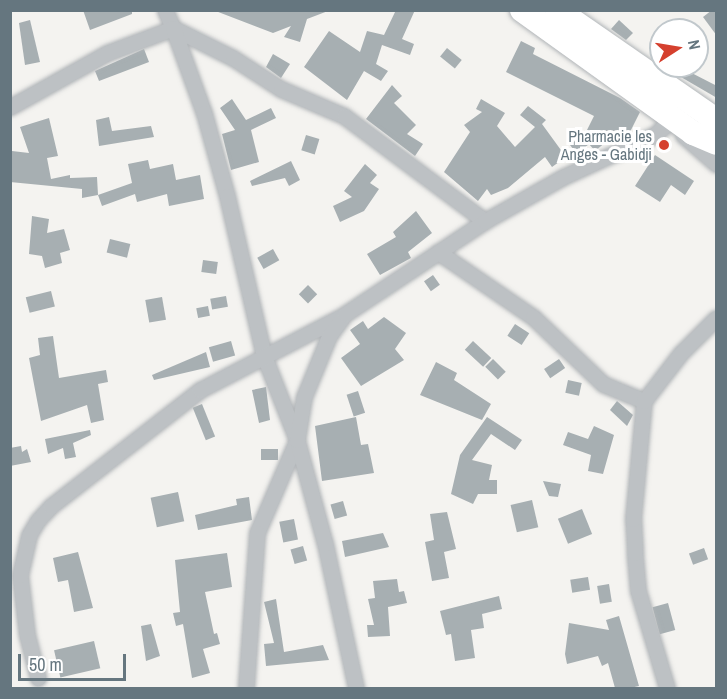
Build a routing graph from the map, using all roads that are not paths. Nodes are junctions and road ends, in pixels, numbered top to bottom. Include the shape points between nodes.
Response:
1 (165, 10) edge
2 (522, 10) edge
3 (557, 10) edge
4 (172, 28) junction
5 (10, 107) edge
6 (677, 114) junction
7 (717, 120) edge
8 (717, 143) edge
9 (717, 164) edge
10 (485, 221) junction
11 (438, 252) junction
12 (345, 314) junction
13 (717, 318) edge
14 (264, 356) junction
15 (644, 401) junction
16 (297, 440) junction
17 (38, 678) dead end
18 (246, 688) edge
19 (356, 688) edge
20 (667, 688) edge

1 - 4 street
2 - 6 main road
3 - 6 main road
4 - 5 street via 107,53
4 - 10 street via 233,58 281,89 344,116
4 - 14 street via 222,175
6 - 7 main road
6 - 8 main road
6 - 9 street
6 - 10 street via 634,146 563,177
10 - 11 street
11 - 12 street
11 - 15 street via 533,317 603,384
12 - 14 street
12 - 16 street via 315,365 304,397
13 - 15 street via 681,353
14 - 16 street
14 - 17 street via 182,403 38,520 20,575 27,634
15 - 20 street via 633,519 638,591
16 - 18 street via 257,533
16 - 19 street via 325,544

